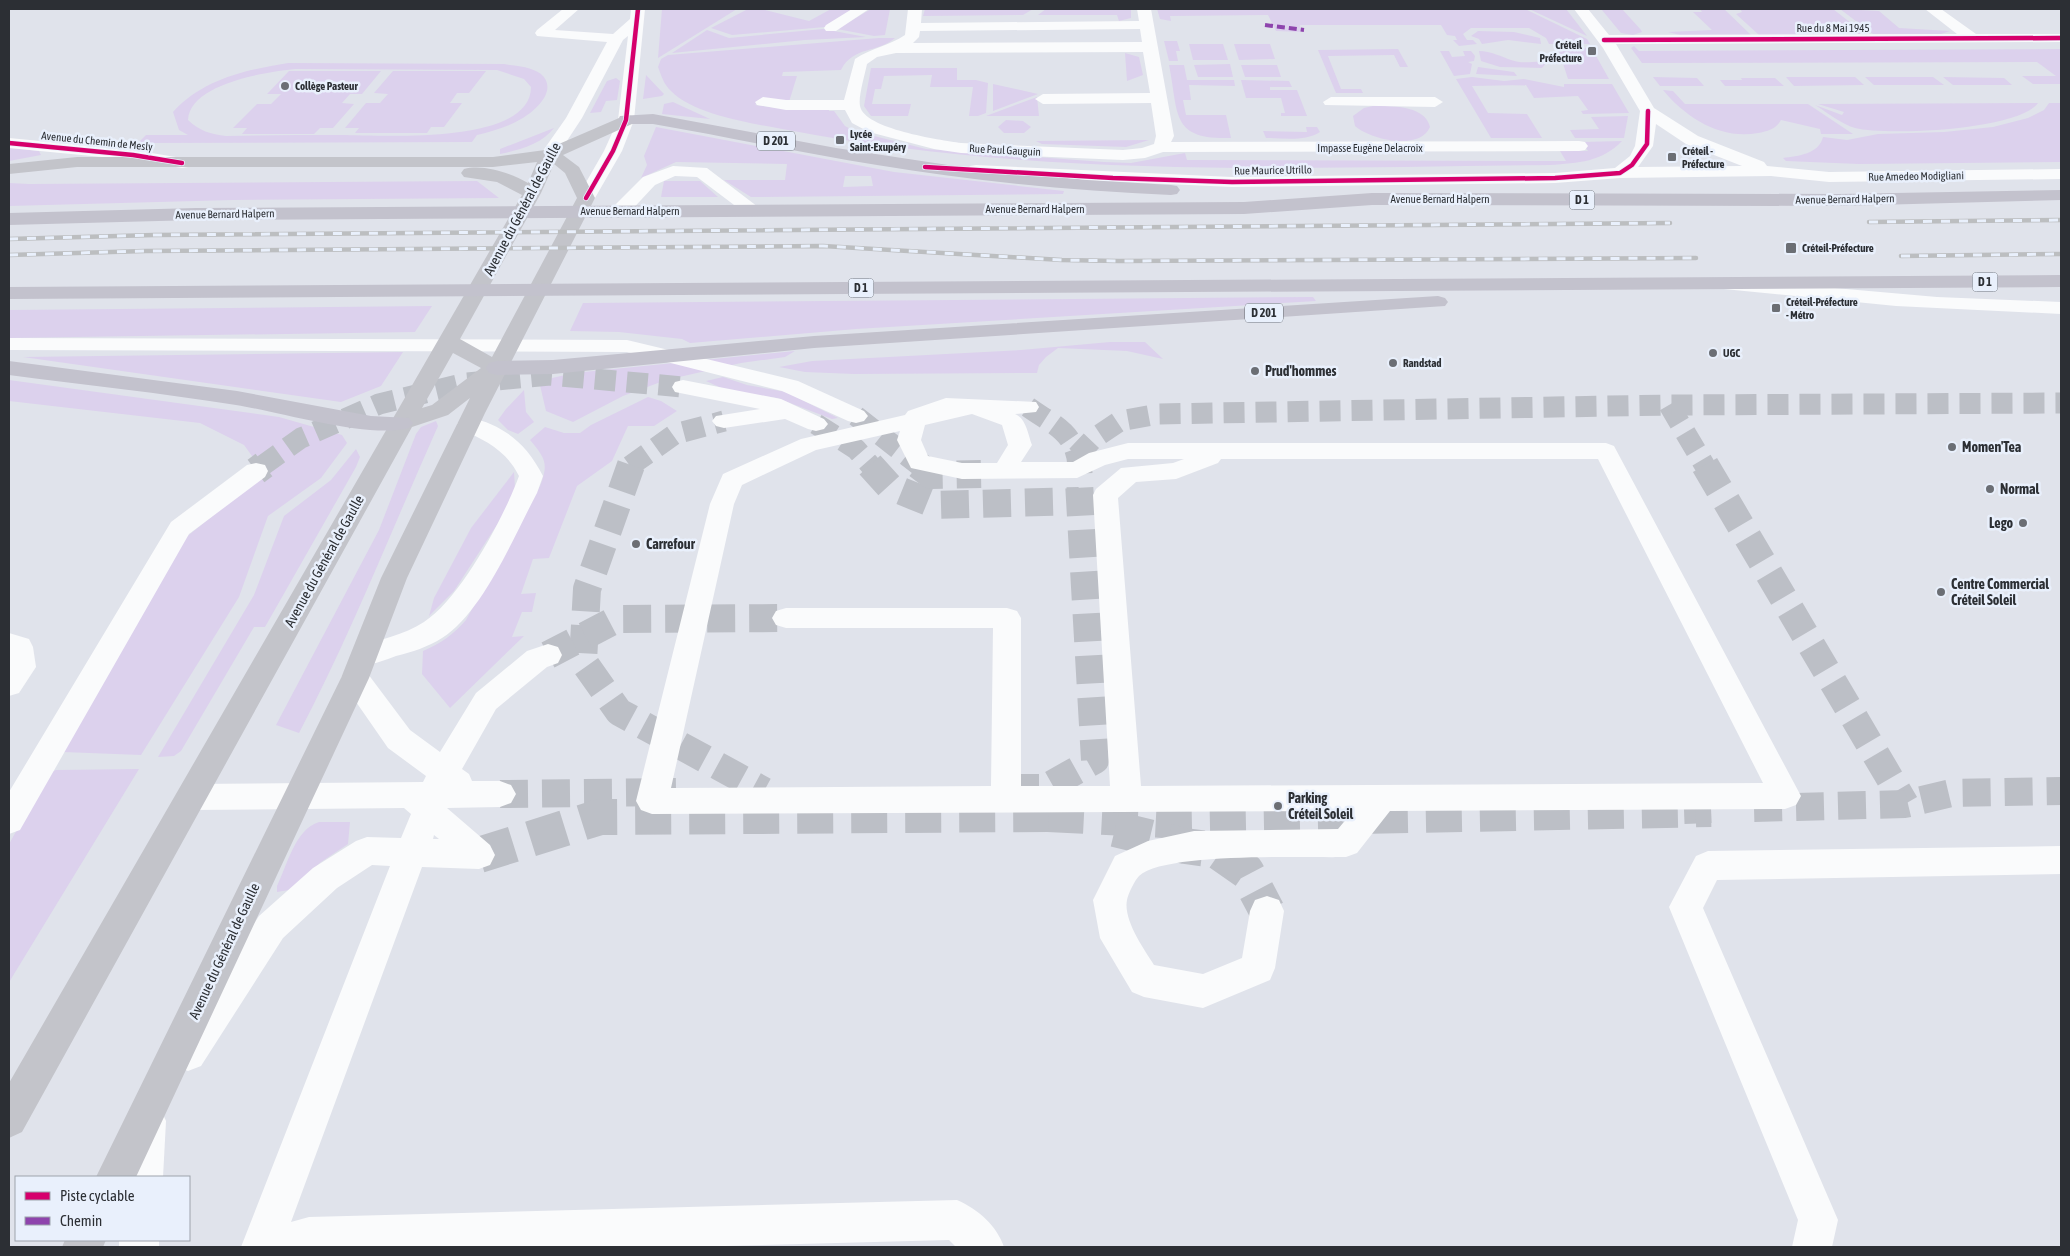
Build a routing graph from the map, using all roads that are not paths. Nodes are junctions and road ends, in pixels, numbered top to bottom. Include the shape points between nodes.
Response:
1 (572, 9) edge
2 (862, 9) edge
3 (915, 9) edge
4 (1144, 9) edge
5 (1581, 9) edge
6 (1932, 9) edge
7 (637, 15) edge
8 (1147, 26) junction
9 (914, 27) junction
10 (831, 28) dead end
11 (617, 38) junction
12 (2061, 38) edge
13 (1973, 39) junction
14 (1604, 40) junction
15 (1151, 47) junction
16 (896, 48) junction
17 (1160, 98) junction
18 (1043, 99) dead end
19 (763, 102) dead end
20 (1331, 102) dead end
21 (1435, 102) dead end
22 (851, 105) junction
23 (1648, 111) junction
24 (626, 120) junction
25 (9, 143) edge
26 (1578, 146) dead end
27 (1161, 147) junction
28 (549, 155) junction
29 (182, 163) junction
30 (925, 167) junction
31 (9, 170) edge
32 (1771, 172) junction
33 (1620, 173) junction
34 (2061, 174) edge
35 (537, 185) junction
36 (2061, 195) edge
37 (586, 198) junction
38 (1372, 199) junction
39 (753, 210) junction
40 (620, 212) junction
41 (9, 219) edge
42 (2061, 281) edge
43 (1714, 284) junction
44 (9, 293) edge
45 (2061, 308) edge
46 (449, 342) junction
47 (9, 344) edge
48 (9, 368) edge
49 (497, 368) junction
50 (683, 387) tunnel mouth
51 (791, 411) junction
52 (1020, 414) junction
53 (856, 416) tunnel mouth
54 (404, 417) junction
55 (471, 418) junction
56 (724, 421) tunnel mouth
57 (812, 434) junction
58 (1225, 451) junction
59 (1009, 464) dead end
60 (256, 471) tunnel mouth
61 (786, 618) tunnel mouth
62 (9, 644) edge
63 (548, 655) tunnel mouth
64 (360, 667) junction
65 (9, 684) edge
66 (408, 794) junction
67 (299, 795) junction
68 (192, 797) junction
69 (1126, 797) junction
70 (1382, 798) junction
71 (1006, 799) junction
72 (9, 820) edge
73 (2061, 860) edge
74 (1266, 911) tunnel mouth
75 (147, 1115) junction
76 (9, 1119) edge
77 (116, 1176) edge
78 (143, 1176) edge
79 (261, 1247) edge
80 (274, 1247) edge
81 (984, 1247) edge
82 (1812, 1247) edge

1 - 11 street via 542,33
2 - 10 street
3 - 9 street
4 - 8 street
5 - 14 street
6 - 13 street
7 - 11 street, Avenue du Général de Gaulle
7 - 24 street, Avenue du Général de Gaulle
8 - 9 street
8 - 15 street
9 - 16 street via 912,37
11 - 28 street, Avenue du Général de Gaulle via 574,118
12 - 13 street, Rue du 8 Mai 1945
13 - 14 street, Rue du 8 Mai 1945
14 - 23 street
15 - 16 street
15 - 17 street
16 - 22 street via 872,54 860,62
17 - 18 street
17 - 27 street via 1165,136
19 - 22 street
20 - 21 street
22 - 27 street, Rue Paul Gauguin via 858,119 875,128 934,144 1017,146 1123,155 1145,153
23 - 32 street via 1692,140
23 - 33 street via 1647,144 1632,165
24 - 28 main road, D 201
24 - 30 highway, D 201 via 662,120
24 - 37 street, Avenue du Général de Gaulle
25 - 29 street, Avenue du Chemin de Mesly
26 - 27 street, Impasse Eugène Delacroix
28 - 29 main road, Avenue du Chemin de Mesly via 493,162
28 - 35 main road, Avenue du Général de Gaulle
28 - 37 main road via 571,168
29 - 31 main road via 77,162
30 - 33 street, Rue Maurice Utrillo via 1232,182 1555,178
30 - 38 highway, D 201 via 1112,188
31 - 35 main road via 61,176 485,173
32 - 33 street, Rue Maurice Utrillo
32 - 34 street, Rue Amedeo Modigliani via 1829,177
35 - 46 main road, Avenue du Général de Gaulle
36 - 38 highway, Avenue Bernard Halpern / D 1 via 1820,200
37 - 49 main road, Avenue du Général de Gaulle
38 - 39 highway, Avenue Bernard Halpern / D 1 via 1244,208
39 - 40 highway, Avenue Bernard Halpern / D 1
39 - 40 street via 701,172 673,171 649,181
40 - 41 highway, Avenue Bernard Halpern / D 1 via 206,214
42 - 43 highway, D 1
43 - 44 highway, D 1
43 - 45 street via 1977,307
43 - 49 highway, D 201 via 814,342 553,366
46 - 49 main road
46 - 54 main road, Avenue du Général de Gaulle
47 - 53 street via 626,346 790,386
48 - 54 highway via 237,398 371,423
49 - 54 main road via 440,410
49 - 55 main road, Avenue du Général de Gaulle
50 - 51 street via 773,404
51 - 56 street
51 - 57 street
52 - 57 street via 974,407
52 - 58 street via 946,405 916,416 909,440 919,462 962,471 1077,470 1097,459 1128,452
52 - 59 street via 1020,445
54 - 68 main road, Avenue du Général de Gaulle
55 - 64 main road, Avenue du Général de Gaulle via 394,578
55 - 64 street via 514,446 524,459 531,476 525,493 465,598 440,625
57 - 71 street via 732,480 720,513 652,801
58 - 69 street via 1176,470 1130,474 1104,495
58 - 70 street via 1606,451 1785,796
60 - 72 street via 180,528
61 - 71 street via 1007,618
62 - 65 street via 19,647 22,667
63 - 79 street via 537,660 486,701 438,781
64 - 66 street via 399,739 486,794
64 - 67 main road, Avenue du Général de Gaulle
66 - 67 street
66 - 75 street via 479,855 366,851 325,878 271,927
67 - 68 street
67 - 75 main road, Avenue du Général de Gaulle
68 - 76 main road, Avenue du Général de Gaulle
69 - 70 street
69 - 71 street
70 - 74 street via 1346,843 1194,844 1148,855 1127,866 1110,900 1117,938 1144,980 1203,991 1258,968
73 - 82 street via 1708,866 1686,907 1818,1220
75 - 77 main road, Avenue du Général de Gaulle
75 - 78 street
80 - 81 street via 309,1237 957,1220

